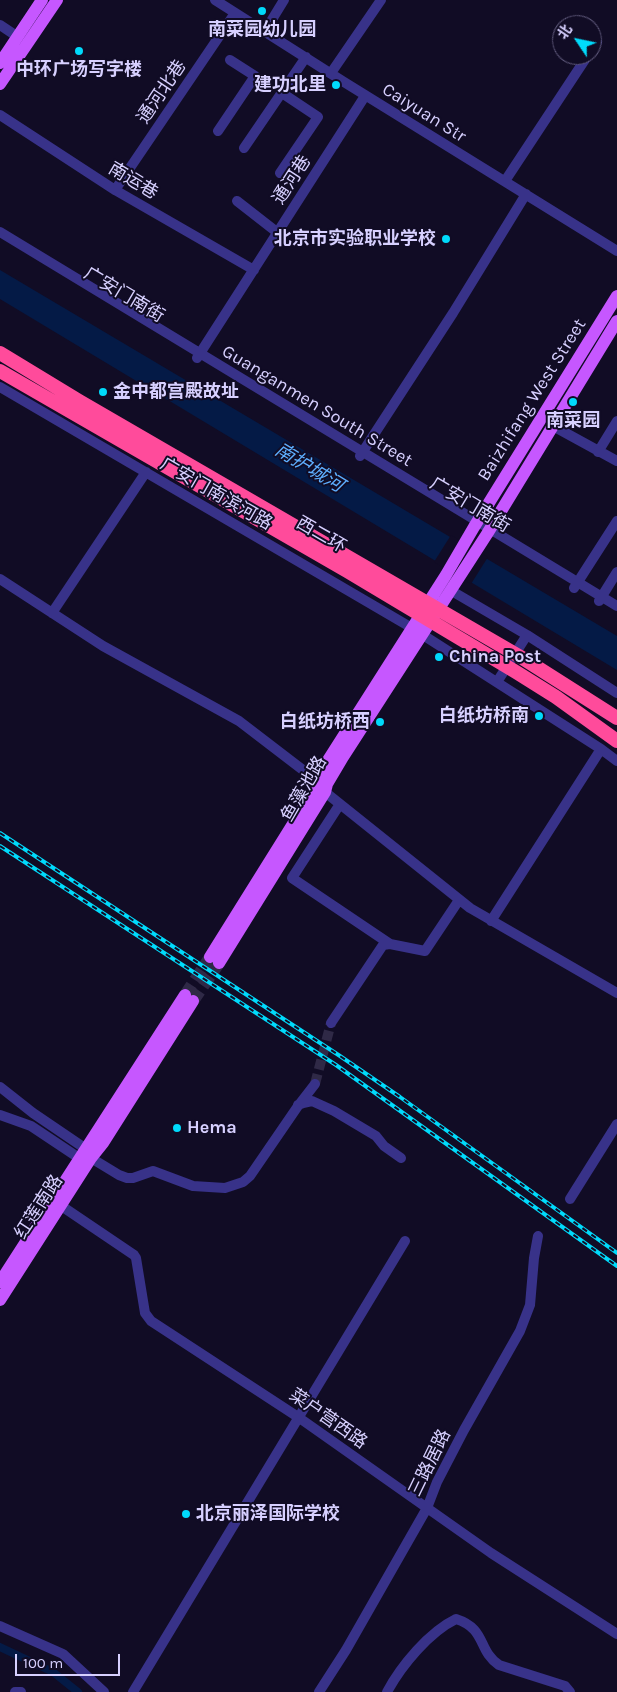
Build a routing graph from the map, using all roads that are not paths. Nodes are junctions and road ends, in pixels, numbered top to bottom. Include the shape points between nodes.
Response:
1 (42, 0) edge
2 (57, 0) edge
3 (216, 0) edge
4 (284, 0) edge
5 (380, 0) edge
6 (235, 13) junction
7 (0, 25) edge
8 (265, 31) junction
9 (18, 37) junction
10 (306, 57) junction
11 (230, 60) dead end
12 (0, 63) edge
13 (581, 65) edge
14 (331, 73) junction
15 (0, 84) edge
16 (282, 93) junction
17 (365, 96) junction
18 (0, 115) edge
19 (218, 131) dead end
20 (244, 148) dead end
21 (280, 173) dead end
22 (504, 181) junction
23 (115, 190) junction
24 (526, 194) junction
25 (237, 201) dead end
26 (0, 232) edge
27 (278, 232) junction
28 (0, 238) edge
29 (617, 251) edge
30 (254, 270) junction
31 (617, 296) edge
32 (617, 321) edge
33 (0, 353) edge
34 (199, 356) junction
35 (0, 371) edge
36 (0, 387) edge
37 (617, 421) edge
38 (553, 426) junction
39 (598, 452) junction
40 (361, 455) junction
41 (617, 461) edge
42 (146, 472) junction
43 (617, 521) edge
44 (480, 532) junction
45 (351, 566) junction
46 (617, 572) edge
47 (0, 579) edge
48 (451, 582) junction
49 (576, 585) junction
50 (600, 599) junction
51 (617, 606) edge
52 (52, 612) junction
53 (617, 612) edge
54 (417, 631) junction
55 (527, 635) junction
56 (497, 682) junction
57 (617, 693) edge
58 (617, 718) edge
59 (617, 741) edge
60 (601, 749) junction
61 (617, 761) edge
62 (316, 780) junction
63 (325, 792) junction
64 (340, 804) junction
65 (459, 900) junction
66 (491, 920) junction
67 (390, 944) junction
68 (617, 992) edge
69 (189, 998) tunnel mouth
70 (331, 1023) tunnel mouth
71 (315, 1084) tunnel mouth
72 (0, 1087) edge
73 (298, 1106) junction
74 (0, 1115) edge
75 (617, 1124) edge
76 (85, 1155) junction
77 (401, 1158) dead end
78 (570, 1199) dead end
79 (60, 1205) junction
80 (538, 1236) dead end
81 (405, 1241) dead end
82 (0, 1282) edge
83 (0, 1300) edge
84 (298, 1416) junction
85 (427, 1508) junction
86 (0, 1626) edge
87 (617, 1634) edge
88 (15, 1692) edge
89 (21, 1692) edge
90 (104, 1692) edge
91 (133, 1692) edge
92 (319, 1692) edge
93 (387, 1692) edge
94 (570, 1692) edge

1 - 9 main road
2 - 15 main road
3 - 6 street, Caiyuan Str
4 - 8 street
5 - 14 street
6 - 8 street, Caiyuan Str
6 - 23 street, 通河北巷
7 - 9 street
8 - 10 street, Caiyuan Str
9 - 12 main road
10 - 14 street, Caiyuan Str
10 - 16 street
11 - 19 street via 255,76
13 - 22 street
14 - 17 street, Caiyuan Str
16 - 20 street
16 - 21 street via 318,117
17 - 22 street, Caiyuan Str
17 - 27 street, 通河巷
18 - 23 street, 南运巷
22 - 24 street, Caiyuan Str
23 - 30 street, 南运巷
24 - 29 street, Caiyuan Str
24 - 40 street via 454,313
25 - 27 street
26 - 34 street, Guanganmen South Street
27 - 30 street, 通河巷
28 - 34 street, 广安门南街
30 - 34 street, 通河巷
31 - 44 main road, Baizhifang West Street
32 - 38 main road, Baizhifang West Street
33 - 45 highway, 西二环
34 - 40 street, Guanganmen South Street
35 - 45 highway, 西二环
36 - 42 street, 广安门南滨河路
37 - 39 street
38 - 39 street
38 - 44 main road, Baizhifang West Street
39 - 41 street
40 - 44 street, Guanganmen South Street
42 - 52 street
42 - 54 street, 广安门南滨河路
43 - 49 street
44 - 48 main road
44 - 49 street, 广安门南街
45 - 58 highway, 西二环 via 524,659
45 - 59 highway, 西二环 via 556,696
46 - 50 street
47 - 52 street
48 - 54 main road
48 - 55 street
49 - 50 street
50 - 51 street
50 - 53 street
52 - 62 street via 103,646 239,721
54 - 56 street, 广安门南滨河路
54 - 62 main road, 鱼藻池路
54 - 63 main road, 鱼藻池路
55 - 56 street
55 - 57 street
56 - 60 street, 广安门南滨河路
60 - 61 street, 广安门南滨河路
60 - 66 street
62 - 63 main road, 鱼藻池路 via 308,800 214,960
63 - 64 street
64 - 65 street
64 - 67 street via 292,878
65 - 66 street
65 - 67 street via 425,952
66 - 68 street
67 - 70 street via 383,945
69 - 76 main road via 103,1144
71 - 73 street
72 - 76 street
73 - 76 street via 250,1176 225,1188 193,1186 153,1171 126,1178
73 - 77 street via 312,1101 334,1111 376,1136
74 - 76 street via 30,1126
75 - 78 street
76 - 79 main road, 红莲南路
76 - 82 main road, 红莲南路
79 - 83 main road, 红莲南路
79 - 84 street, 菜户营西路 via 134,1255 145,1313 151,1321
80 - 85 street, 三路居路 via 530,1305 525,1320 464,1430
81 - 84 street
84 - 85 street, 菜户营西路
84 - 91 street
85 - 87 street, 菜户营西路
85 - 92 street, 三路居路
86 - 90 street via 63,1654
88 - 89 street
93 - 94 street via 404,1666 431,1636 456,1619 466,1622 476,1632 486,1652 499,1665 565,1686

